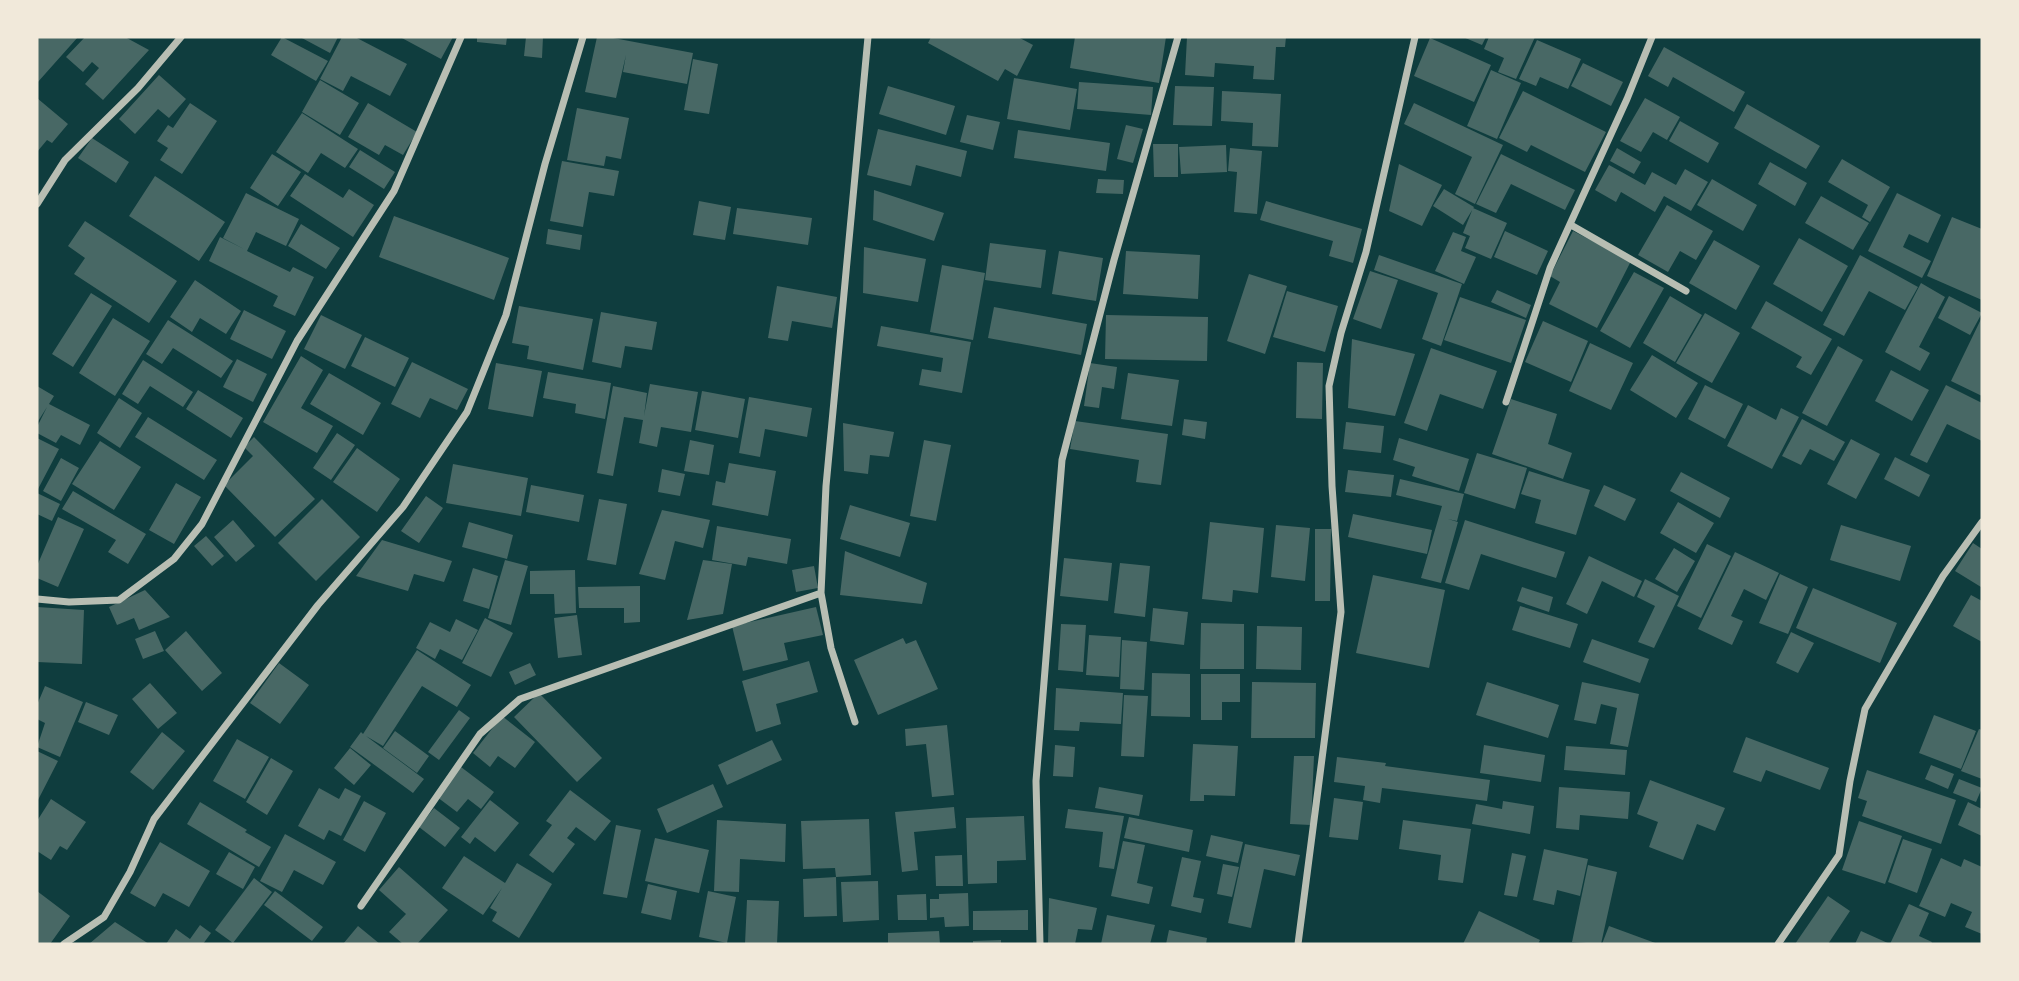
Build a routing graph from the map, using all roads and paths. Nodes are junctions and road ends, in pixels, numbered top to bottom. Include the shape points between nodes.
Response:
1 (181, 37) edge
2 (461, 37) edge
3 (583, 37) edge
4 (868, 37) edge
5 (1178, 37) edge
6 (1415, 37) edge
7 (1652, 37) edge
8 (37, 204) edge
9 (1572, 225) junction
10 (1686, 291) dead end
11 (1506, 402) dead end
12 (1982, 522) edge
13 (821, 593) junction
14 (37, 599) edge
15 (855, 722) dead end
16 (361, 906) dead end
17 (64, 944) edge
18 (1040, 944) edge
19 (1298, 944) edge
20 (1778, 944) edge

1 - 8 street via 138,88 65,160
2 - 14 street via 394,191 297,341 202,524 174,559 119,600
3 - 17 street via 506,315 467,412 402,507 318,605 154,819 104,918
4 - 13 street via 826,486
5 - 18 street via 1062,460 1036,781
6 - 19 street via 1366,252 1329,386 1341,612
7 - 9 street
9 - 10 street
9 - 11 street via 1550,268
12 - 20 street via 1943,576 1866,709 1839,855
13 - 15 street via 831,648
13 - 16 street via 520,699 480,734

